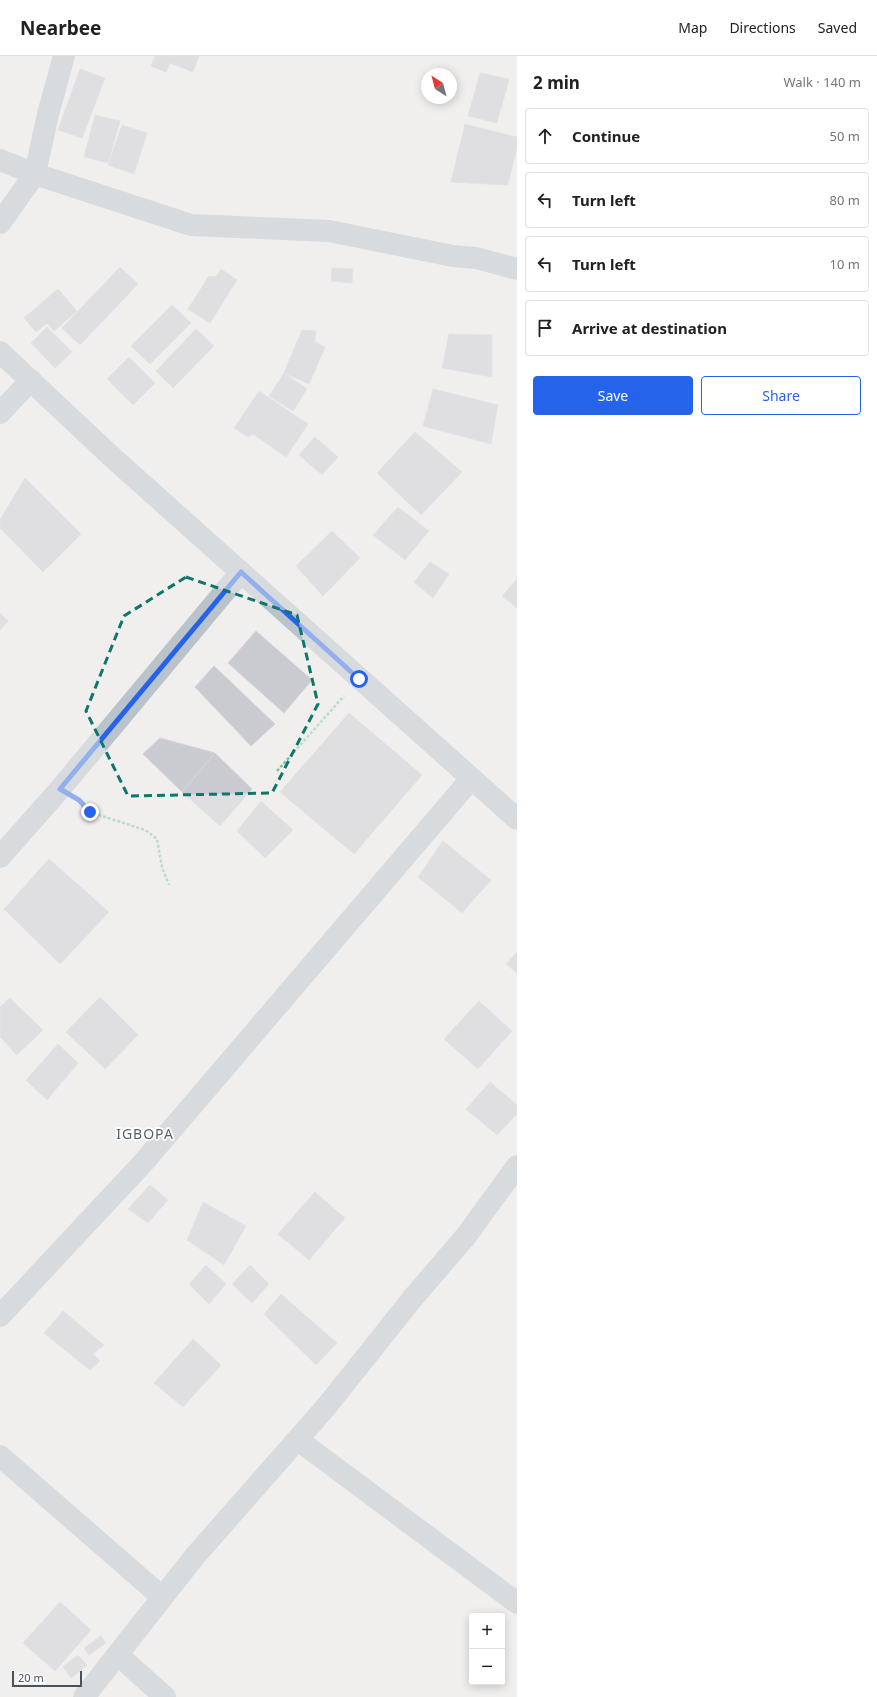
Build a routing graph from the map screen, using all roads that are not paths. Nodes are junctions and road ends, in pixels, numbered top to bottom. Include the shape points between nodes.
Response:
1 (64, 56) edge
2 (0, 160) edge
3 (35, 174) junction
4 (0, 223) edge
5 (517, 269) edge
6 (0, 352) edge
7 (31, 380) junction
8 (0, 413) edge
9 (241, 572) junction
10 (471, 779) junction
11 (517, 819) edge
12 (0, 857) edge
13 (517, 1166) edge
14 (0, 1316) edge
15 (298, 1440) junction
16 (0, 1456) edge
17 (162, 1597) junction
18 (517, 1603) edge
19 (118, 1656) junction
20 (84, 1697) edge
21 (165, 1697) edge

1 - 3 street
2 - 3 street
3 - 4 street
3 - 5 street via 191,225 329,231 476,258
6 - 7 street
7 - 8 street
7 - 9 street via 112,457
9 - 10 street
9 - 12 street
10 - 11 street
10 - 14 street via 143,1163
13 - 15 street via 466,1236
15 - 17 street
15 - 18 street
16 - 17 street
17 - 19 street
19 - 20 street
19 - 21 street

